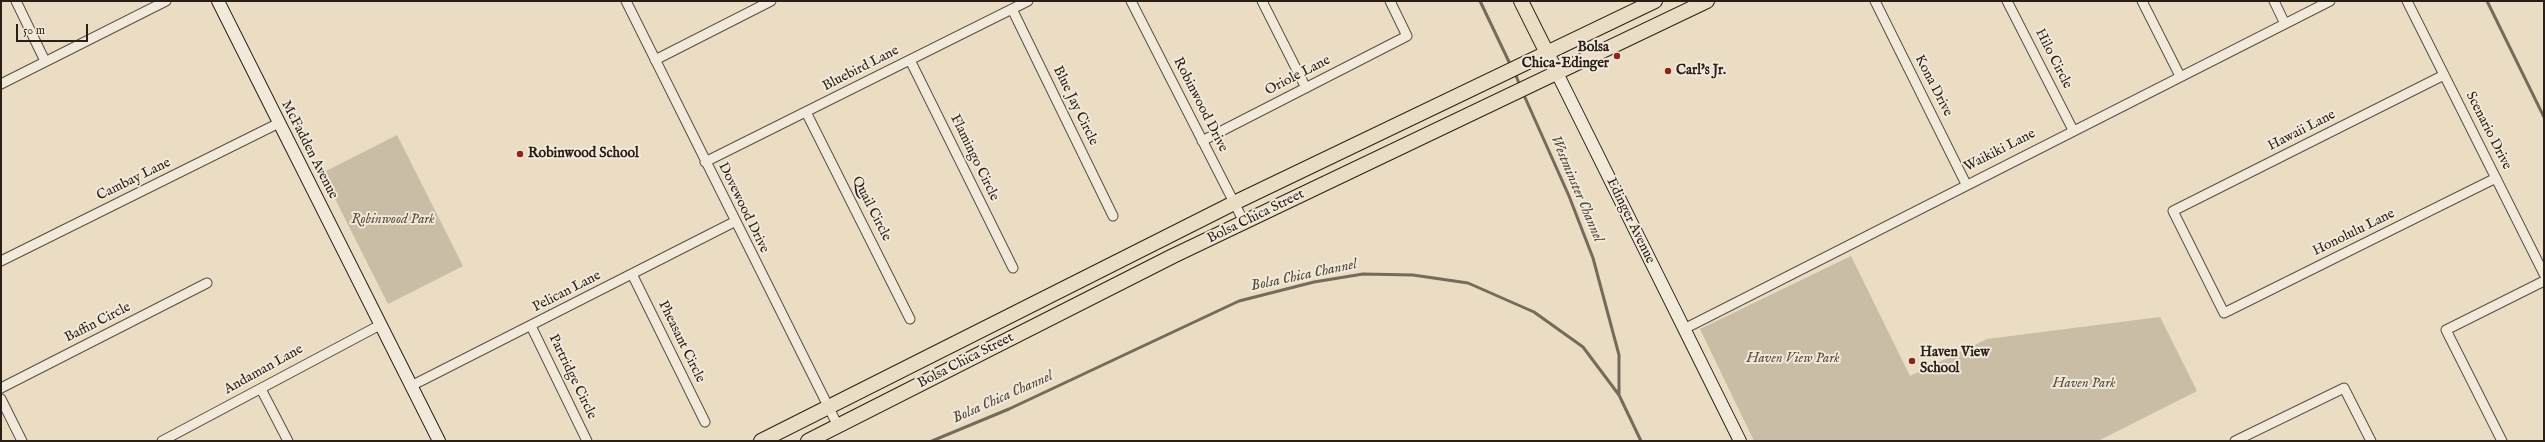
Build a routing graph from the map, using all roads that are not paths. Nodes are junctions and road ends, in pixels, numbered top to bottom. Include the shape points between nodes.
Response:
1 (16, 1) edge
2 (166, 1) edge
3 (218, 1) edge
4 (626, 1) edge
5 (771, 1) edge
6 (1028, 1) edge
7 (1131, 1) edge
8 (1262, 1) edge
9 (1390, 1) edge
10 (1521, 1) edge
11 (1655, 1) edge
12 (1875, 1) edge
13 (2007, 1) edge
14 (2142, 1) edge
15 (2274, 1) edge
16 (2330, 1) edge
17 (2407, 1) edge
18 (1701, 2) edge
19 (1012, 9) junction
20 (2285, 24) junction
21 (1546, 53) junction
22 (655, 60) junction
23 (910, 60) junction
24 (45, 61) junction
25 (1556, 74) junction
26 (2444, 75) junction
27 (2180, 76) junction
28 (1, 84) edge
29 (1306, 88) junction
30 (806, 112) junction
31 (279, 123) junction
32 (2073, 130) junction
33 (1202, 140) junction
34 (705, 162) junction
35 (2496, 178) junction
36 (1966, 184) junction
37 (1234, 203) junction
38 (1113, 216) dead end
39 (734, 222) junction
40 (1244, 222) junction
41 (1, 261) edge
42 (1013, 268) dead end
43 (632, 274) junction
44 (2544, 274) edge
45 (2544, 281) edge
46 (208, 283) dead end
47 (2224, 313) joint
48 (910, 319) dead end
49 (380, 325) junction
50 (531, 326) junction
51 (1684, 329) junction
52 (411, 386) junction
53 (1, 388) edge
54 (261, 388) junction
55 (1, 399) edge
56 (828, 407) junction
57 (705, 422) dead end
58 (838, 426) junction
59 (22, 441) edge
60 (162, 441) edge
61 (288, 441) edge
62 (439, 441) edge
63 (587, 441) edge
64 (761, 441) edge
65 (808, 441) edge
66 (1740, 441) edge
67 (2235, 441) edge
68 (2370, 441) edge
69 (2502, 441) edge

1 - 24 street
2 - 24 street
3 - 31 street, McFadden Avenue
4 - 22 street, Dovewood Drive
5 - 22 street
6 - 19 street, Bluebird Lane
7 - 33 street, Robinwood Drive
8 - 29 street
9 - 29 street, Oriole Lane via 1407,36
10 - 21 main road, Edinger Avenue
11 - 21 main road, Bolsa Chica Street
12 - 36 street, Kona Drive
13 - 32 street, Hilo Circle
14 - 27 street
15 - 20 street
16 - 20 street, Waikiki Lane
17 - 26 street, Scenario Drive
18 - 25 main road, Bolsa Chica Street
19 - 23 street, Bluebird Lane
19 - 38 street, Blue Jay Circle
20 - 27 street, Waikiki Lane
21 - 25 main road, Edinger Avenue
21 - 37 main road, Bolsa Chica Street
22 - 34 street, Dovewood Drive
23 - 30 street, Bluebird Lane
23 - 42 street, Flamingo Circle
24 - 28 street
25 - 40 main road, Bolsa Chica Street
25 - 51 street, Edinger Avenue
26 - 35 street, Scenario Drive
26 - 47 street, Hawaii Lane via 2173,211
27 - 32 street, Waikiki Lane
29 - 33 street, Oriole Lane
30 - 34 street, Bluebird Lane
30 - 48 street, Quail Circle
31 - 41 street, Cambay Lane
31 - 49 street, McFadden Avenue
32 - 36 street, Waikiki Lane
33 - 37 street, Robinwood Drive
34 - 39 street, Dovewood Drive
35 - 44 street, Scenario Drive
35 - 47 street, Honolulu Lane
36 - 51 street, Waikiki Lane
37 - 40 street, Robinwood Drive
37 - 56 main road, Bolsa Chica Street
39 - 43 street, Pelican Lane
39 - 56 street, Dovewood Drive
40 - 58 main road, Bolsa Chica Street
43 - 50 street, Pelican Lane
43 - 57 street, Pheasant Circle
45 - 69 street via 2446,330
46 - 53 street, Baffin Circle
49 - 52 street, McFadden Avenue
49 - 54 street, Andaman Lane
50 - 52 street, Pelican Lane
50 - 63 street, Partridge Circle
51 - 66 street, Edinger Avenue
52 - 62 street, McFadden Avenue
54 - 60 street, Andaman Lane
54 - 61 street
55 - 59 street
56 - 58 street, Dovewood Drive
56 - 64 main road, Bolsa Chica Street
58 - 65 main road, Bolsa Chica Street
67 - 68 street via 2344,388

